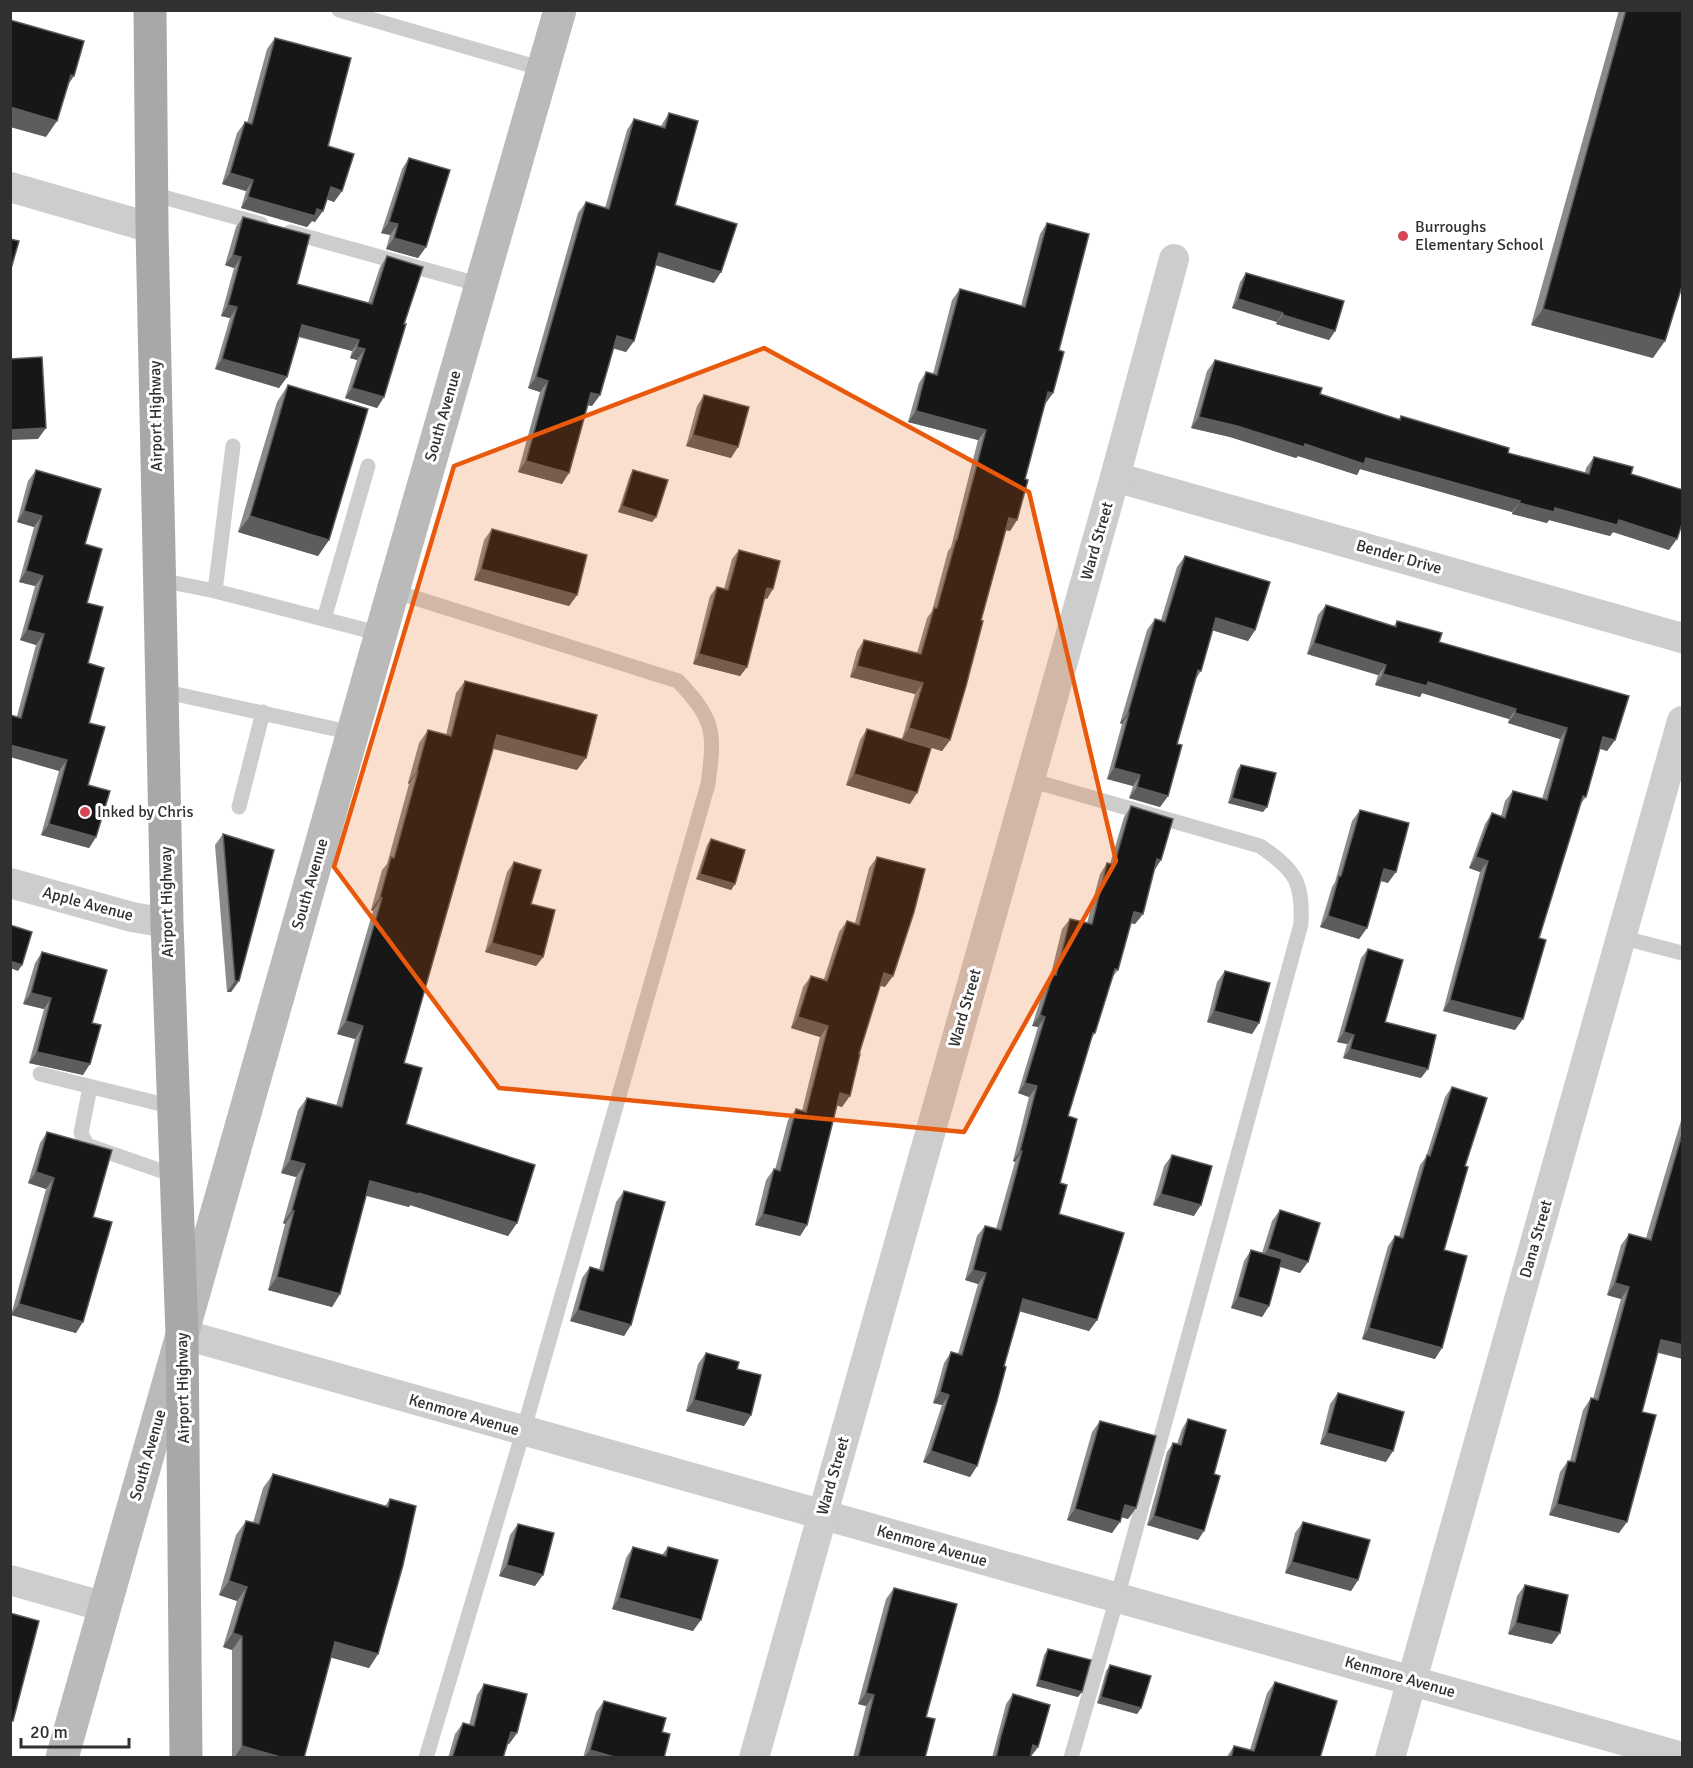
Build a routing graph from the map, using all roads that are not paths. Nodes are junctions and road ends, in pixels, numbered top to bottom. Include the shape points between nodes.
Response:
1 (150, 10) edge
2 (339, 10) edge
3 (560, 10) edge
4 (543, 69) junction
5 (10, 187) edge
6 (152, 194) junction
7 (152, 228) junction
8 (1174, 259) dead end
9 (481, 285) junction
10 (233, 446) dead end
11 (368, 466) dead end
12 (1115, 477) junction
13 (160, 580) junction
14 (215, 591) junction
15 (393, 591) junction
16 (324, 620) junction
17 (381, 634) junction
18 (1683, 638) edge
19 (162, 691) junction
20 (263, 712) junction
21 (1683, 721) edge
22 (353, 733) junction
23 (1030, 780) junction
24 (240, 807) dead end
25 (10, 883) edge
26 (167, 923) junction
27 (1620, 937) junction
28 (1683, 953) edge
29 (40, 1074) dead end
30 (90, 1087) junction
31 (173, 1107) junction
32 (176, 1176) junction
33 (182, 1334) junction
34 (523, 1432) junction
35 (823, 1515) junction
36 (10, 1580) edge
37 (1117, 1598) junction
38 (105, 1607) junction
39 (1412, 1680) junction
40 (1683, 1757) edge
41 (62, 1758) edge
42 (186, 1758) edge
43 (426, 1758) edge
44 (754, 1758) edge
45 (1071, 1758) edge
46 (1390, 1758) edge

1 - 6 main road, Airport Highway
2 - 4 lane
3 - 4 street, South Avenue
4 - 9 street, South Avenue
5 - 7 street
6 - 7 main road, Airport Highway
6 - 9 lane
7 - 13 main road, Airport Highway
8 - 12 street, Ward Street
9 - 15 street, South Avenue
10 - 14 lane
11 - 16 lane
12 - 18 street, Bender Drive
12 - 23 street, Ward Street
13 - 14 lane
13 - 19 main road, Airport Highway
14 - 16 lane
15 - 17 street, South Avenue
15 - 34 lane via 678,681 709,721 712,749 708,784
16 - 17 lane
17 - 22 street, South Avenue
19 - 20 lane
19 - 26 main road, Airport Highway
20 - 22 lane
20 - 24 lane
21 - 27 street, Dana Street
22 - 33 street, South Avenue
23 - 35 street, Ward Street
23 - 37 lane via 1260,846 1294,874 1302,898 1301,924
25 - 26 street, Apple Avenue
26 - 31 main road, Airport Highway
27 - 28 lane
27 - 39 street, Dana Street
29 - 30 lane
30 - 31 lane
30 - 32 lane via 81,1133 87,1145
31 - 32 main road, Airport Highway
32 - 33 main road, Airport Highway
33 - 34 street, Kenmore Avenue
33 - 38 street, South Avenue
33 - 42 main road, Airport Highway
34 - 35 street, Kenmore Avenue
34 - 43 lane
35 - 37 street, Kenmore Avenue
35 - 44 street, Ward Street
36 - 38 street
37 - 39 street, Kenmore Avenue
37 - 45 lane
38 - 41 street, South Avenue
39 - 40 street, Kenmore Avenue
39 - 46 street, Dana Street

